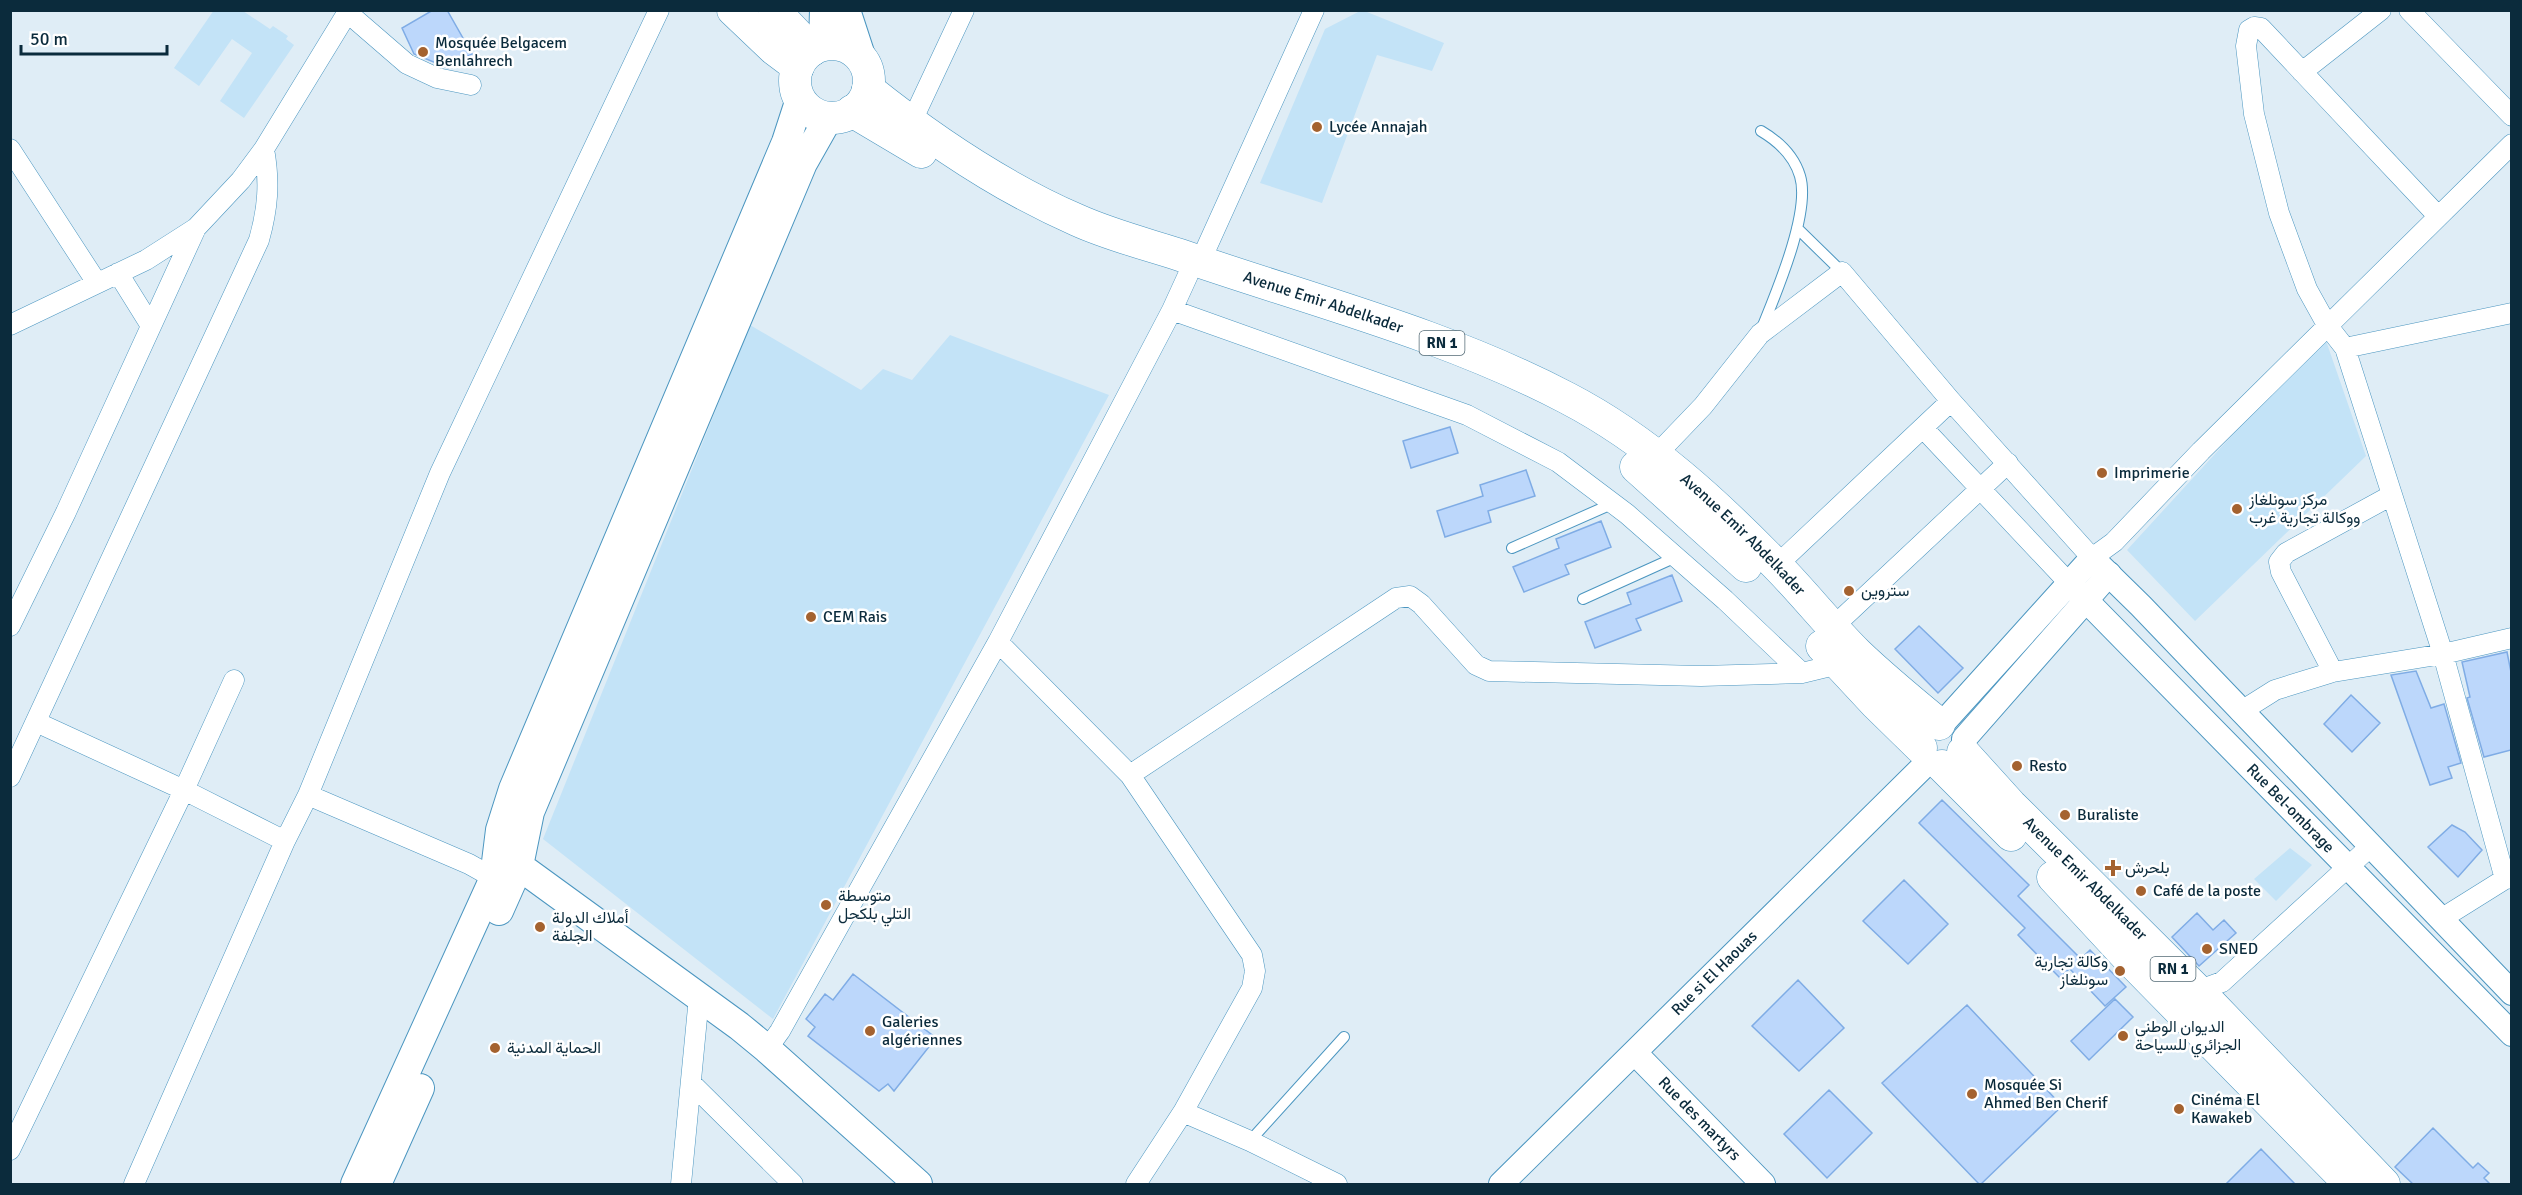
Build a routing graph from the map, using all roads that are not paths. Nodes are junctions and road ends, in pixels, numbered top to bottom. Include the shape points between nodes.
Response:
1 (659, 10) edge
2 (733, 10) edge
3 (774, 10) edge
4 (824, 10) edge
5 (846, 10) edge
6 (964, 10) edge
7 (1314, 10) edge
8 (2381, 10) edge
9 (2409, 10) edge
10 (348, 12) edge
11 (811, 54) junction
12 (2302, 72) junction
13 (471, 85) dead end
14 (853, 94) junction
15 (800, 99) junction
16 (2511, 116) edge
17 (911, 123) junction
18 (1761, 131) dead end
19 (2511, 144) edge
20 (10, 149) edge
21 (264, 149) junction
22 (2438, 216) junction
23 (196, 228) junction
24 (1797, 228) junction
25 (1194, 269) junction
26 (1842, 272) junction
27 (118, 273) junction
28 (98, 282) junction
29 (1172, 309) junction
30 (2511, 313) edge
31 (2327, 325) junction
32 (10, 326) edge
33 (151, 326) junction
34 (1760, 334) junction
35 (2345, 348) junction
36 (1951, 401) junction
37 (1923, 428) junction
38 (1656, 455) junction
39 (2007, 463) junction
40 (1980, 490) junction
41 (2392, 495) junction
42 (1614, 503) junction
43 (2114, 542) junction
44 (1512, 548) dead end
45 (1676, 557) junction
46 (2092, 558) junction
47 (1776, 566) junction
48 (2109, 574) junction
49 (2069, 583) junction
50 (1583, 599) dead end
51 (2086, 603) junction
52 (10, 626) edge
53 (1834, 626) junction
54 (2511, 638) edge
55 (998, 642) junction
56 (2443, 654) junction
57 (1847, 657) junction
58 (2333, 672) junction
59 (1802, 673) junction
60 (234, 680) dead end
61 (2240, 712) junction
62 (36, 722) junction
63 (1943, 745) junction
64 (1130, 775) junction
65 (10, 777) edge
66 (184, 790) junction
67 (308, 795) junction
68 (285, 841) junction
69 (2371, 846) junction
70 (503, 865) junction
71 (2349, 868) junction
72 (2508, 879) edge
73 (2441, 920) junction
74 (2511, 993) edge
75 (699, 997) junction
76 (2200, 1002) junction
77 (2511, 1034) edge
78 (1344, 1037) dead end
79 (767, 1049) junction
80 (1635, 1053) junction
81 (692, 1084) junction
82 (1183, 1112) junction
83 (1250, 1141) junction
84 (10, 1150) edge
85 (370, 1175) edge
86 (134, 1185) edge
87 (681, 1185) edge
88 (793, 1185) edge
89 (918, 1185) edge
90 (1136, 1185) edge
91 (1336, 1185) edge
92 (1501, 1185) edge
93 (1763, 1185) edge
94 (2350, 1185) edge
95 (2384, 1185) edge

1 - 67 street via 440,473
2 - 11 main road via 774,49
3 - 11 main road
4 - 11 main road
5 - 14 main road
6 - 17 street
7 - 25 street
8 - 12 street
9 - 16 street
10 - 13 street via 407,64 433,77
10 - 21 street
11 - 14 main road via 844,46
11 - 15 main road via 795,78
12 - 22 street
12 - 31 street via 2261,28 2249,30 2246,46 2254,114 2279,213 2307,289
14 - 15 main road via 817,114
14 - 17 main road, Avenue Emir Abdelkader / RN 1
14 - 25 main road, Avenue Emir Abdelkader / RN 1 via 1002,202 1096,242
14 - 70 main road via 803,163 535,801
15 - 70 main road via 786,142 513,789 505,810
17 - 25 main road, Avenue Emir Abdelkader / RN 1 via 993,178 1079,221
18 - 24 lane via 1775,140 1794,162 1801,178
19 - 22 street
20 - 28 street
21 - 23 street
21 - 62 street via 268,195 259,240
22 - 31 street
23 - 27 street
23 - 33 street
24 - 26 lane
24 - 34 lane
25 - 29 street
25 - 38 main road, Avenue Emir Abdelkader / RN 1 via 1351,311 1448,345 1569,399
25 - 57 main road, Avenue Emir Abdelkader / RN 1 via 1508,391 1562,418 1642,472
26 - 34 street
26 - 36 street
27 - 28 street
27 - 33 street
28 - 32 street
29 - 42 street via 1467,415 1558,462
29 - 55 street
30 - 35 street
31 - 35 street
31 - 43 street
33 - 52 street
34 - 38 street via 1703,406
35 - 41 street
36 - 37 street
36 - 39 street
37 - 40 street
37 - 47 street
38 - 47 main road, Avenue Emir Abdelkader / RN 1
39 - 40 street
39 - 46 street
40 - 49 street
40 - 53 street
41 - 56 street
41 - 58 street via 2286,553 2279,562
42 - 44 lane
42 - 45 street
43 - 46 street
43 - 48 street
45 - 50 lane
45 - 59 street
46 - 48 street, Rue Bel-ombrage
46 - 49 street
47 - 53 main road, Avenue Emir Abdelkader / RN 1
48 - 51 street
48 - 61 street, Rue Bel-ombrage
49 - 51 street, Rue Bel-ombrage
49 - 63 street
51 - 63 street
51 - 71 street, Rue Bel-ombrage
53 - 57 main road, Avenue Emir Abdelkader / RN 1
54 - 56 street
55 - 64 street
55 - 79 street
56 - 58 street
56 - 72 street
57 - 59 street
57 - 63 main road, Avenue Emir Abdelkader / RN 1
58 - 61 street via 2275,690
59 - 64 street via 1701,676 1490,671 1476,665 1410,596 1396,598
60 - 66 street
61 - 69 street, Rue Bel-ombrage
62 - 65 street
62 - 66 street
63 - 76 main road, Avenue Emir Abdelkader / RN 1 via 2011,805
63 - 80 street, Rue si El Haouas
64 - 82 street via 1252,955 1255,971 1252,988
66 - 68 street
66 - 84 street
67 - 68 street
67 - 70 street via 469,864
68 - 86 street
69 - 71 street
69 - 73 street, Rue Bel-ombrage
70 - 75 main road
70 - 85 main road
71 - 76 street
71 - 77 street, Rue Bel-ombrage
72 - 73 street
73 - 74 street, Rue Bel-ombrage
75 - 79 main road
75 - 81 street
76 - 94 main road, Avenue Emir Abdelkader / RN 1
76 - 95 main road, Avenue Emir Abdelkader / RN 1
78 - 83 lane
79 - 89 main road
80 - 92 street, Rue si El Haouas
80 - 93 street, Rue des martyrs
81 - 87 street
81 - 88 street
82 - 83 street
82 - 90 street
83 - 91 street

